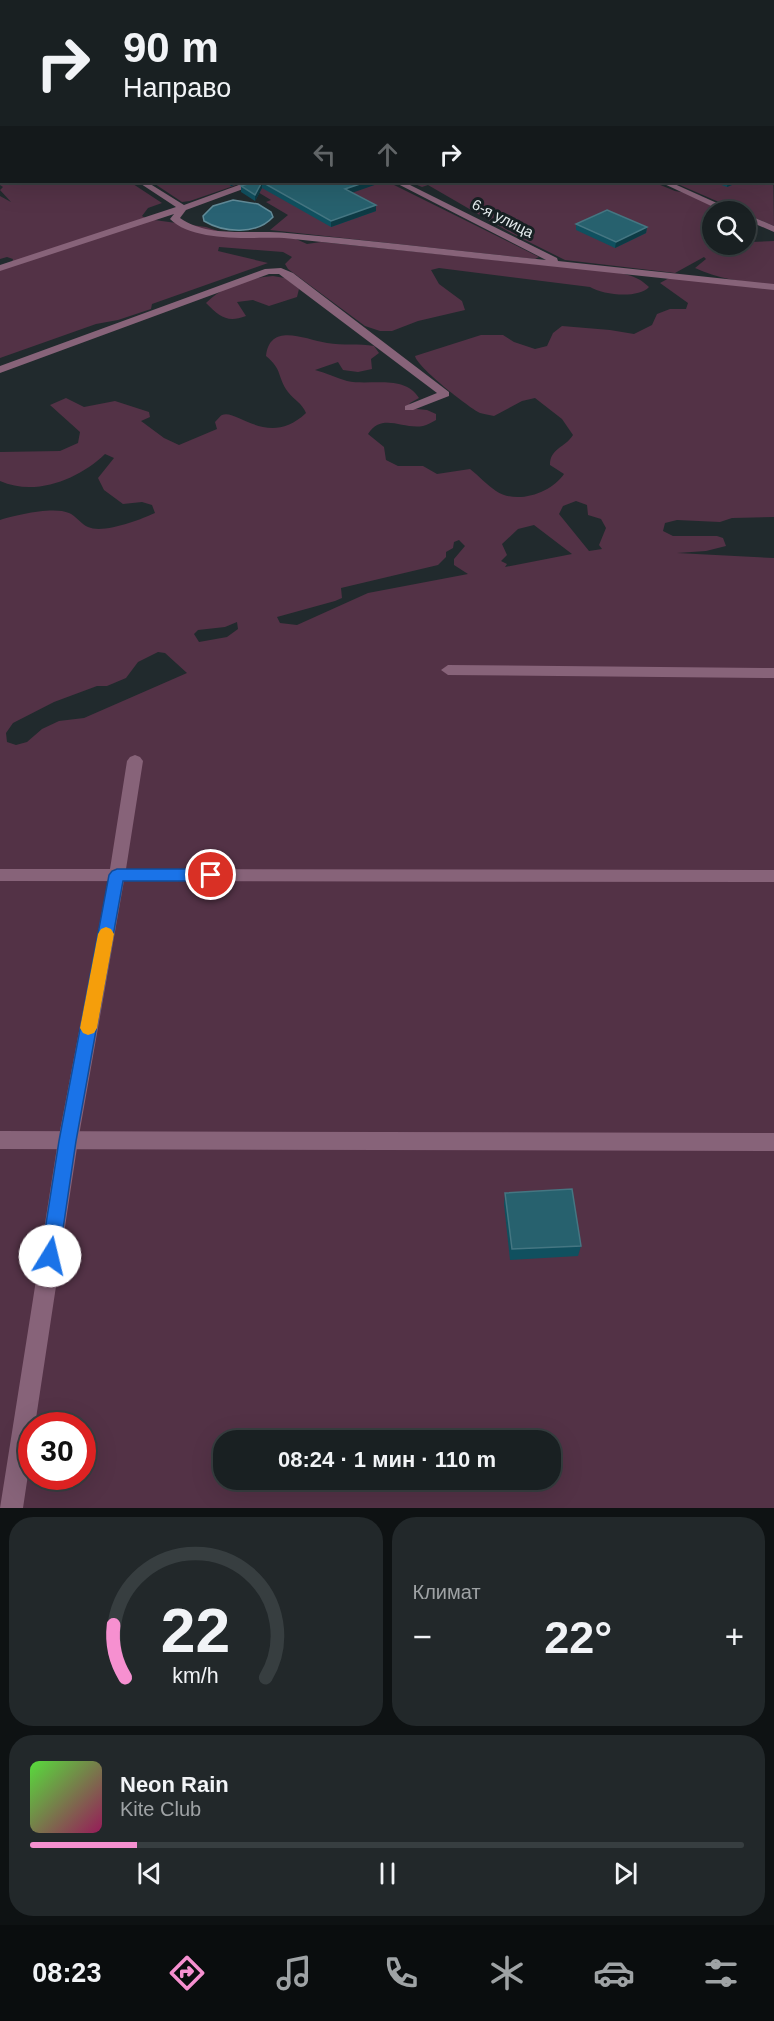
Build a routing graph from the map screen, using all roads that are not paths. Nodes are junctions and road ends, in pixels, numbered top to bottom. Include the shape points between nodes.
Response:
1 (144, 183) edge
2 (251, 183) edge
3 (400, 183) edge
4 (666, 183) edge
5 (708, 201) edge
6 (183, 208) junction
7 (756, 221) edge
8 (774, 229) edge
9 (562, 264) junction
10 (0, 268) edge
11 (774, 287) edge
12 (0, 370) edge
13 (409, 408) dead end
14 (448, 670) dead end
15 (774, 673) edge
16 (135, 761) dead end
17 (0, 875) edge
18 (117, 875) junction
19 (774, 876) edge
20 (0, 1140) edge
21 (68, 1141) junction
22 (774, 1142) edge
23 (11, 1508) edge

1 - 6 street
2 - 6 street
3 - 9 street, 6-я улица
4 - 5 street
6 - 9 street via 175,219 189,228
6 - 10 street
7 - 8 street
9 - 11 street
12 - 13 street via 268,271 281,271 445,394
14 - 15 street
16 - 18 street
17 - 18 street
18 - 19 street
18 - 21 street
20 - 21 street
21 - 22 street
21 - 23 street

